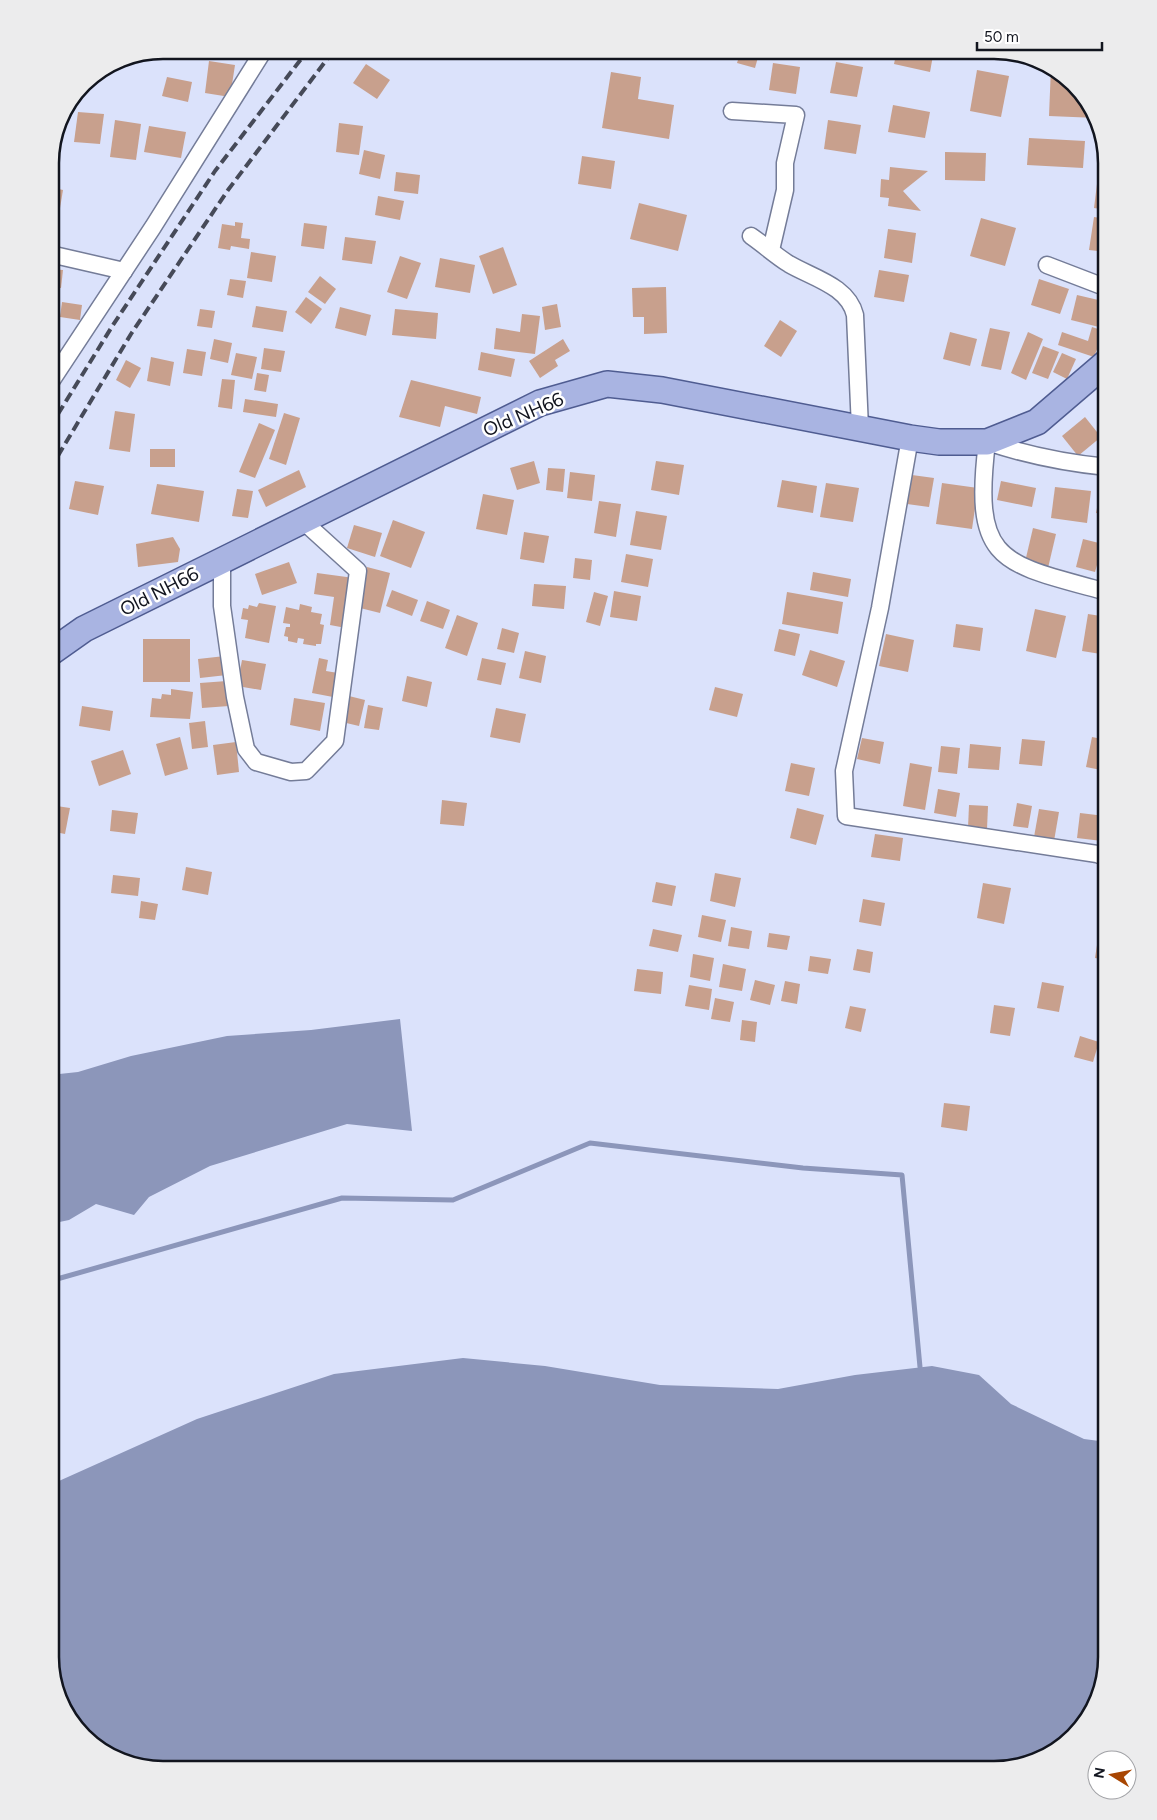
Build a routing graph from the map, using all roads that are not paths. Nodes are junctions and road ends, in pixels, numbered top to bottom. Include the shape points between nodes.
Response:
1 (258, 59) edge
2 (732, 111) dead end
3 (751, 236) dead end
4 (771, 250) junction
5 (59, 256) edge
6 (1047, 266) dead end
7 (124, 271) junction
8 (1098, 285) edge
9 (59, 369) edge
10 (1098, 370) edge
11 (860, 428) junction
12 (910, 438) junction
13 (987, 442) junction
14 (1098, 466) edge
15 (303, 521) junction
16 (222, 560) junction
17 (1098, 589) edge
18 (59, 647) edge
19 (1098, 854) edge

1 - 7 street
2 - 4 street via 796,115 785,163 785,190
3 - 4 street
4 - 11 street via 831,285 852,302
5 - 7 street
6 - 8 street
7 - 9 street
10 - 13 main road, Old NH66 via 1037,422
11 - 12 main road, Old NH66
11 - 15 main road, Old NH66 via 662,390 607,384 540,403
12 - 13 main road, Old NH66 via 938,442
12 - 19 street via 880,608 844,771 846,816
13 - 14 street via 1027,455
13 - 17 street via 984,513 990,537 1004,556 1028,570
15 - 16 main road, Old NH66
15 - 16 street via 358,571 335,741 306,771 291,772 256,762 246,749 222,606
16 - 18 main road, Old NH66 via 84,629

